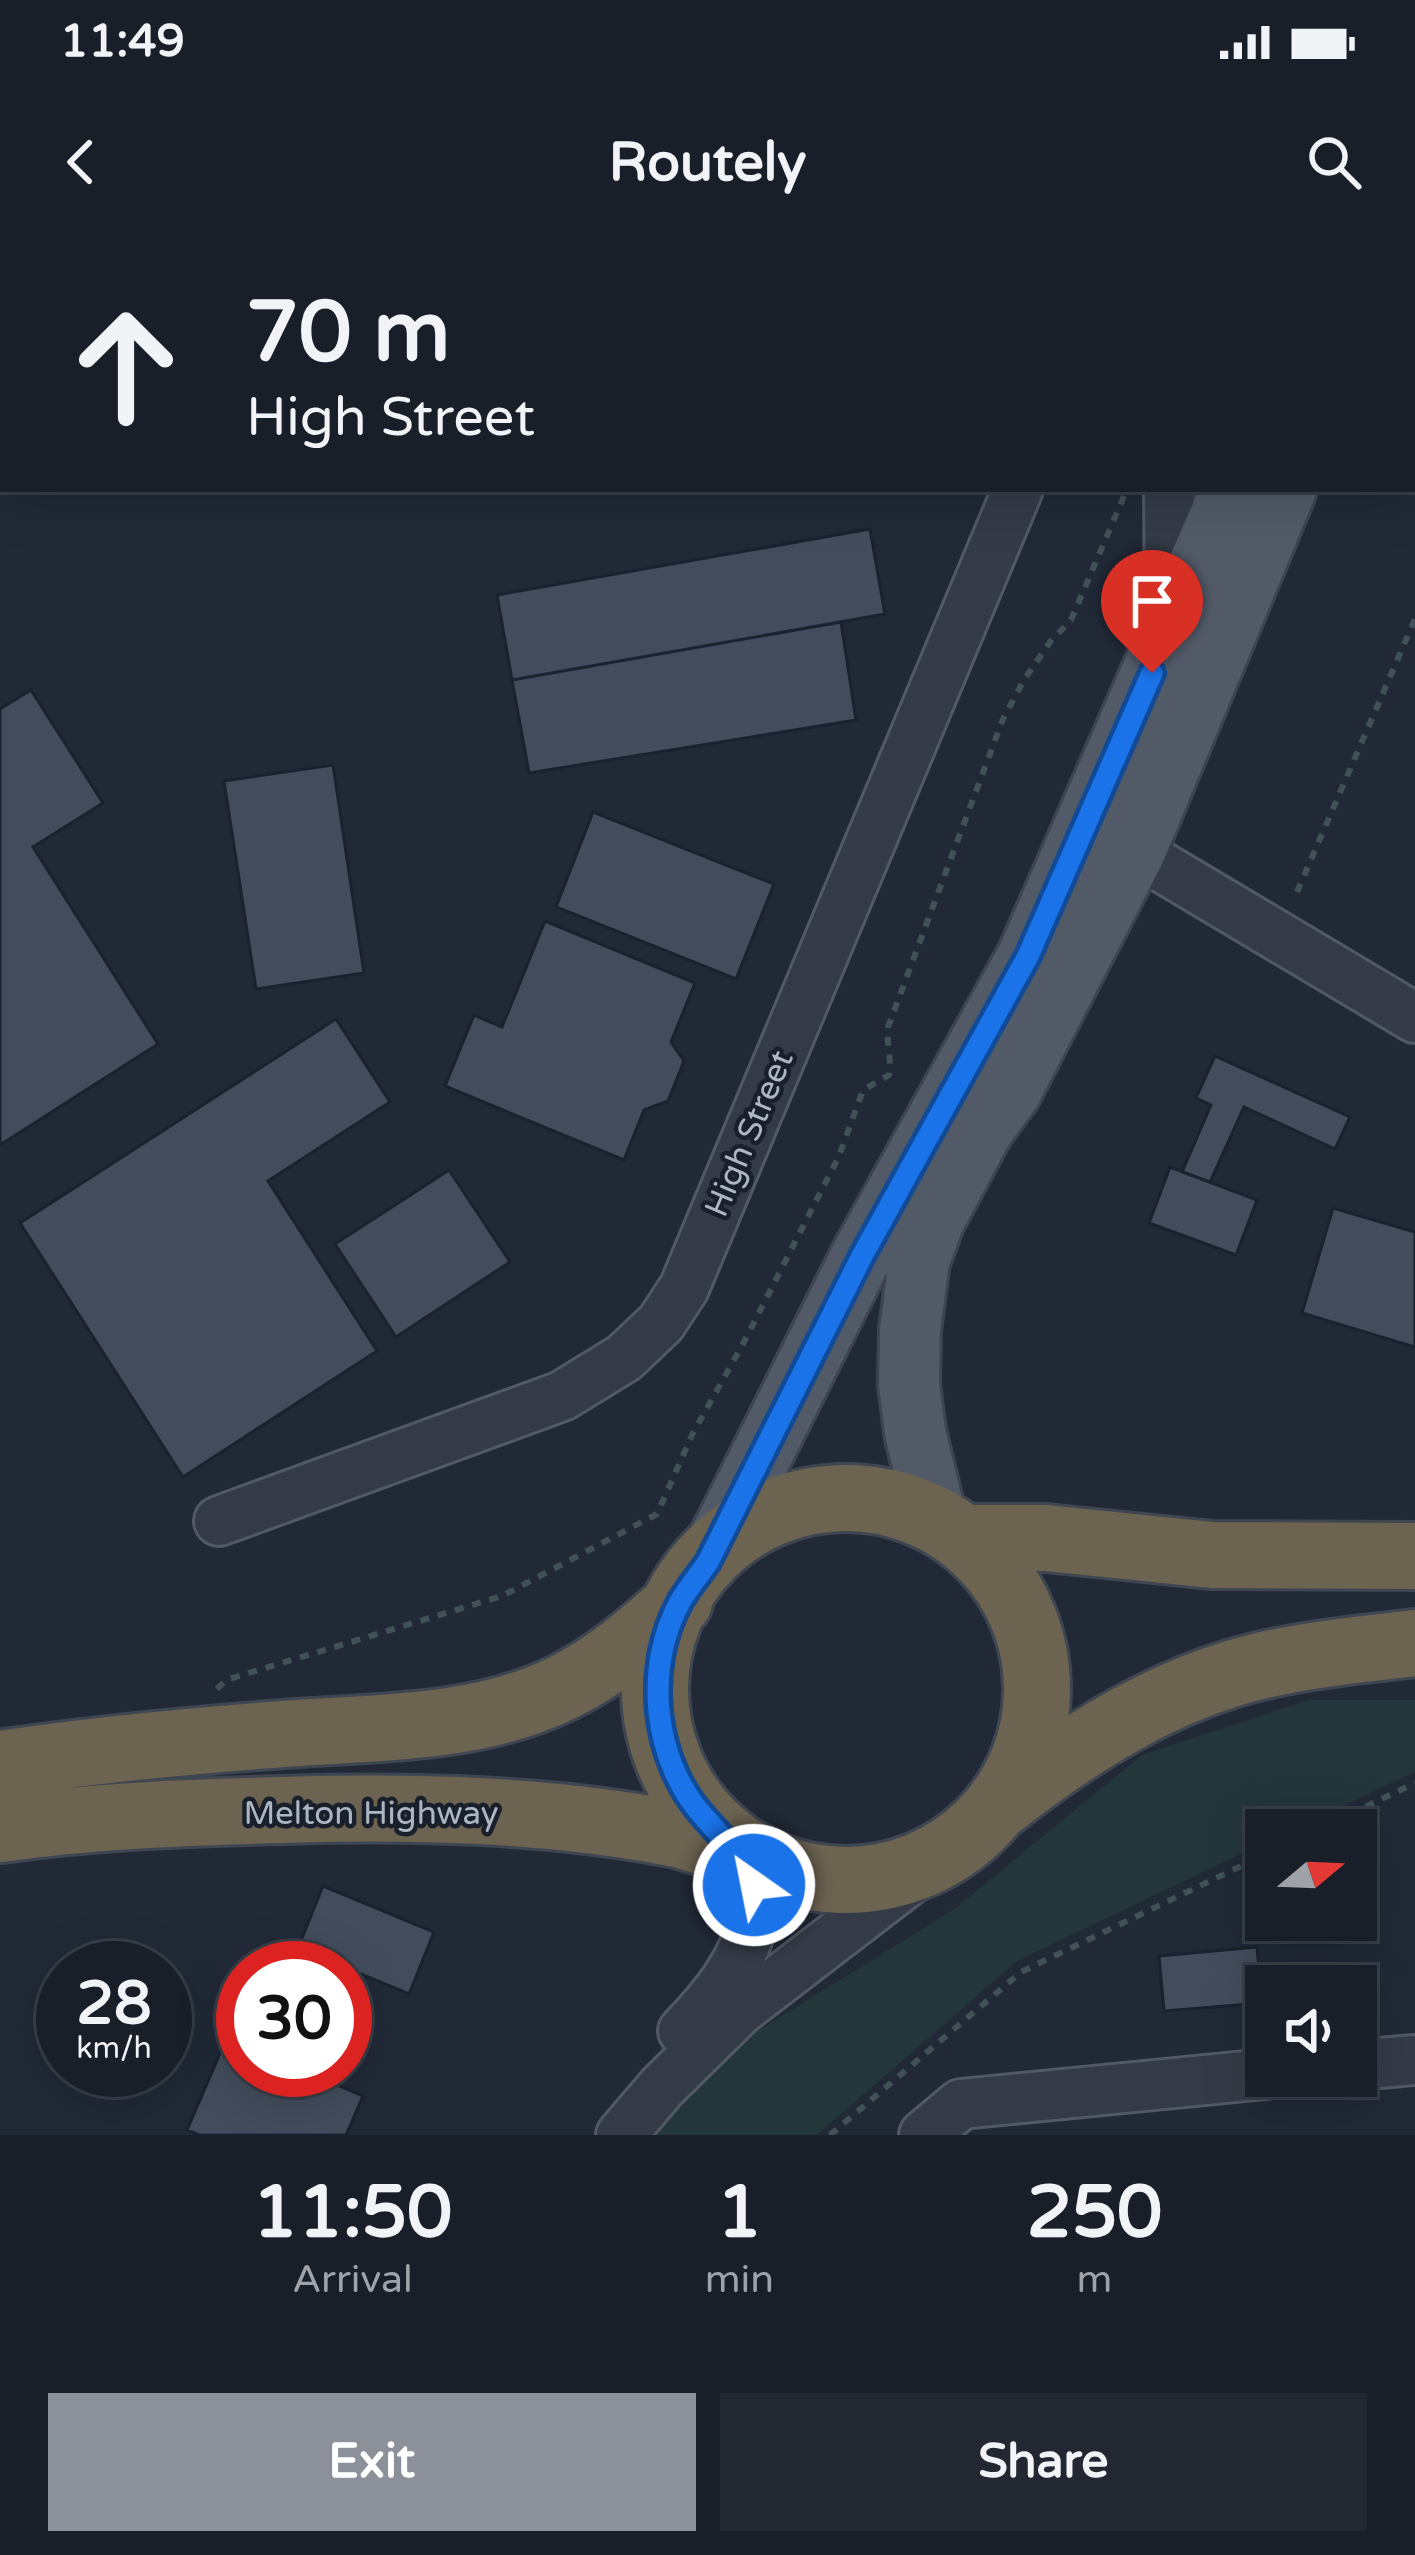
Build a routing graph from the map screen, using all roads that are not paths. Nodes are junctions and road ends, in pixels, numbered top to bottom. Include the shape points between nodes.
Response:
1 (1017, 492) edge
2 (1169, 492) edge
3 (1231, 492) edge
4 (1285, 492) edge
5 (1170, 633) junction
6 (1135, 850) junction
7 (1028, 956) junction
8 (1415, 1018) edge
9 (219, 1521) dead end
10 (951, 1528) junction
11 (1415, 1556) edge
12 (694, 1582) junction
13 (1415, 1643) edge
14 (0, 1764) edge
15 (998, 1807) junction
16 (0, 1829) edge
17 (745, 1857) junction
18 (934, 1861) junction
19 (1415, 2060) edge
20 (1377, 2064) edge
21 (1245, 2076) edge
22 (584, 2135) edge
23 (621, 2135) edge
24 (924, 2135) edge

1 - 9 street, High Street via 684,1288 661,1323 624,1358 562,1396
2 - 5 street
3 - 5 main road
4 - 6 main road
5 - 7 main road
6 - 7 street via 1108,844 1096,854 1051,941
6 - 8 street
6 - 10 main road via 919,1261 909,1384 915,1432
7 - 12 main road
10 - 11 highway via 1212,1555
10 - 12 highway via 895,1502 837,1492 784,1503 745,1522
10 - 15 highway, Melton Highway via 998,1581 1022,1623 1034,1670 1034,1718
12 - 14 highway via 622,1654 513,1707 455,1720
12 - 17 highway via 661,1654 658,1708 670,1761 697,1809
13 - 15 highway, Melton Highway via 1258,1666 1187,1690 1059,1759
15 - 18 highway, Melton Highway
16 - 17 highway, Melton Highway via 245,1811 488,1810 681,1835
17 - 18 highway, Melton Highway via 848,1883
17 - 22 street via 753,1917 740,1958 699,2014
18 - 23 street via 739,2011
19 - 20 street
21 - 24 street via 961,2104

